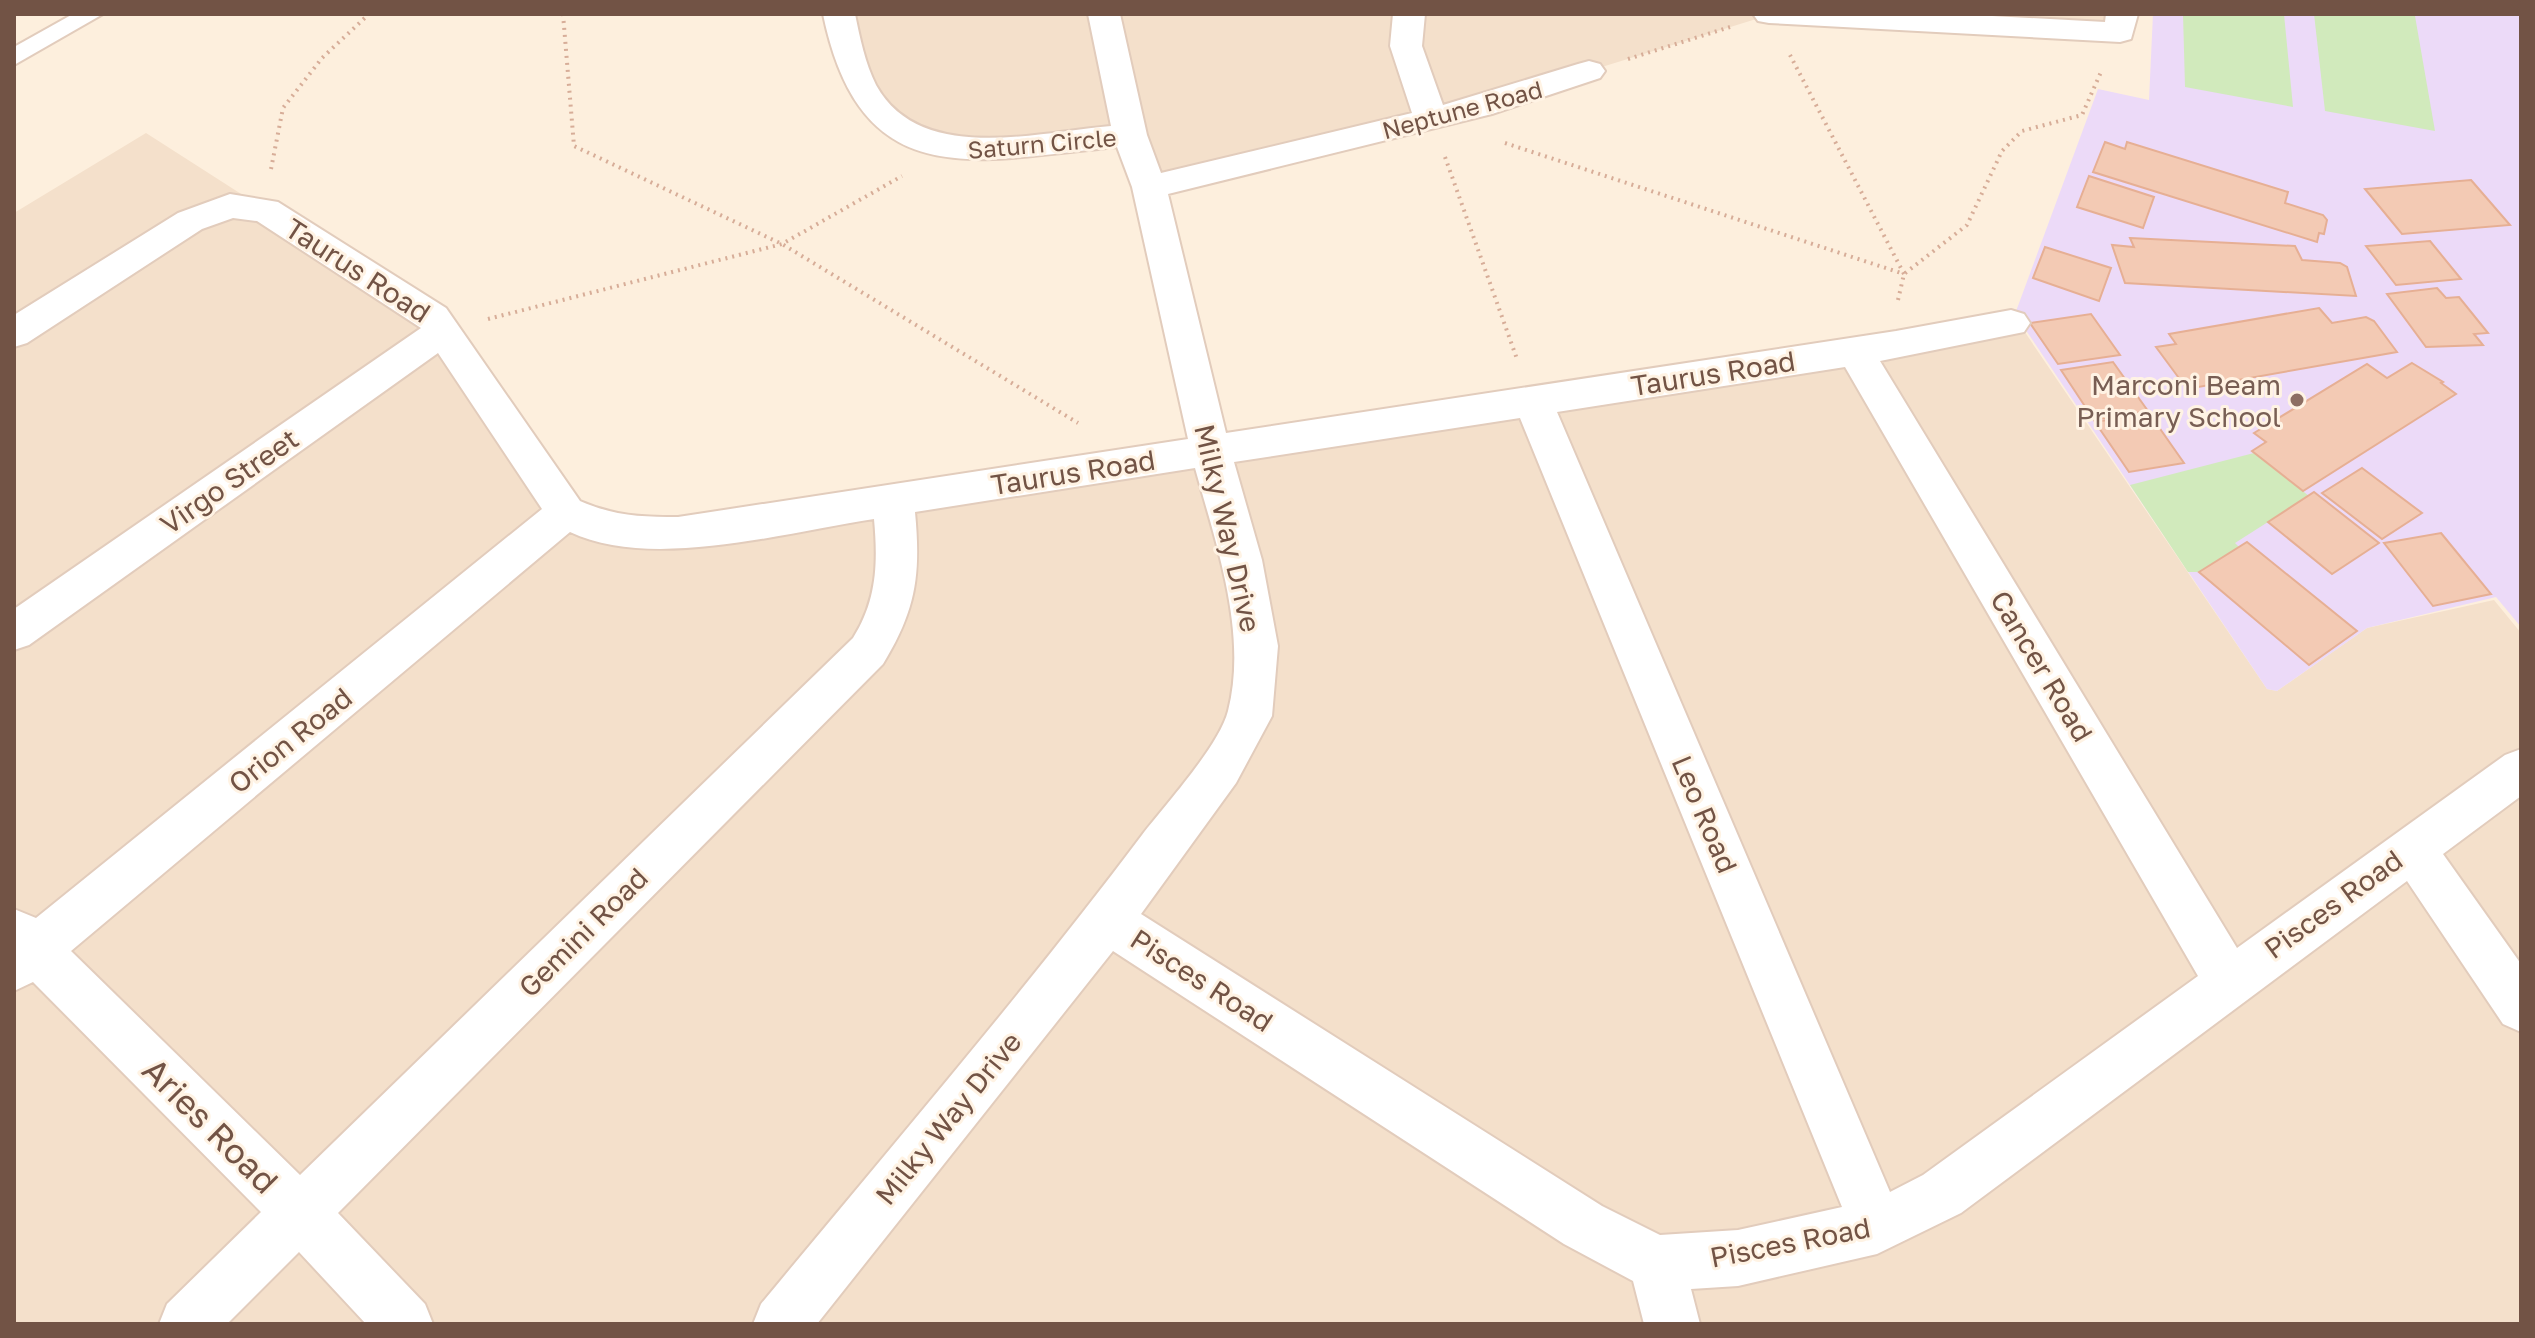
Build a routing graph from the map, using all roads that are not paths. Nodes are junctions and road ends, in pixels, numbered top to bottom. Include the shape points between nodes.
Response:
1 (91, 14) edge
2 (839, 14) edge
3 (1104, 14) edge
4 (1409, 14) edge
5 (2122, 14) edge
6 (1769, 15) edge
7 (14, 57) edge
8 (1589, 71) road end
9 (1431, 119) junction
10 (1130, 135) junction
11 (1149, 187) junction
12 (2011, 323) dead end
13 (444, 330) junction
14 (14, 333) edge
15 (1876, 348) junction
16 (1533, 402) junction
17 (1210, 450) junction
18 (893, 501) junction
19 (566, 512) junction
20 (14, 632) edge
21 (2521, 769) edge
22 (2411, 847) junction
23 (1108, 920) junction
24 (21, 949) edge
25 (2229, 981) junction
26 (2521, 1007) edge
27 (299, 1212) junction
28 (1877, 1227) junction
29 (1657, 1263) junction
30 (187, 1324) edge
31 (405, 1324) edge
32 (781, 1324) edge
33 (1672, 1324) edge

1 - 7 lane
2 - 10 street, Saturn Circle via 853,70 865,92 887,119 919,141 943,150 968,150
3 - 10 street, Milky Way Drive
4 - 9 street via 1406,46
5 - 6 street via 2120,32
8 - 9 street, Neptune Road
9 - 11 street, Neptune Road
10 - 11 street, Milky Way Drive
11 - 17 street, Milky Way Drive
12 - 15 street, Taurus Road
13 - 14 street, Taurus Road via 378,279 266,210 230,206 200,216
13 - 19 street, Taurus Road
13 - 20 street, Virgo Street
15 - 16 street, Taurus Road
15 - 25 street, Cancer Road
16 - 17 street, Taurus Road
16 - 28 street, Leo Road
17 - 18 street, Taurus Road
17 - 23 street, Milky Way Drive via 1241,560 1256,646 1250,716 1220,769
18 - 19 street, Taurus Road via 678,533 632,534 598,527
18 - 27 street, Gemini Road via 899,581 893,606 868,651
19 - 24 street, Orion Road
21 - 22 street, Pisces Road
22 - 25 street, Pisces Road
22 - 26 street
23 - 29 street, Pisces Road via 1583,1225
23 - 32 street, Milky Way Drive
24 - 27 street, Aries Road
25 - 28 street, Pisces Road via 1942,1194
27 - 30 street, Gemini Road
27 - 31 street, Aries Road
28 - 29 street, Pisces Road via 1738,1258
29 - 33 street

